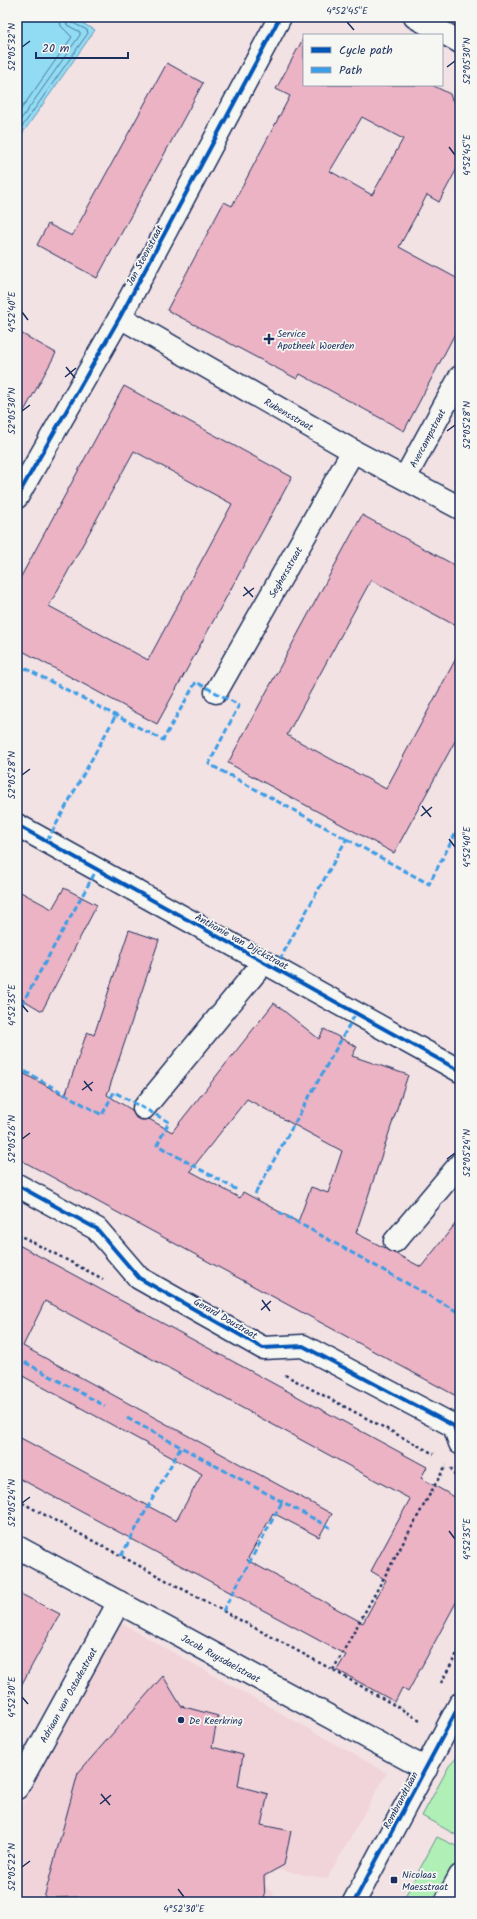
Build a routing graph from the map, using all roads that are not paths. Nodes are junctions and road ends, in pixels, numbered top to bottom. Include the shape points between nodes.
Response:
1 (280, 17) edge
2 (414, 17) edge
3 (460, 42) edge
4 (120, 317) junction
5 (460, 377) edge
6 (353, 451) junction
7 (405, 478) junction
8 (17, 497) edge
9 (460, 508) edge
10 (216, 692) dead end
11 (17, 825) edge
12 (264, 962) junction
13 (460, 1071) edge
14 (144, 1108) dead end
15 (460, 1164) edge
16 (17, 1185) edge
17 (395, 1241) dead end
18 (460, 1443) edge
19 (17, 1547) edge
20 (119, 1602) junction
21 (460, 1704) edge
22 (426, 1769) junction
23 (17, 1788) edge
24 (460, 1876) edge
25 (354, 1902) edge
26 (446, 1902) edge

1 - 4 street, Jan Steenstraat
2 - 3 street
4 - 6 street, Rubensstraat
4 - 8 street, Jan Steenstraat
5 - 7 street, Avercampstraat
6 - 7 street, Rubensstraat
6 - 10 street, Seghersstraat
7 - 9 street, Rubensstraat
11 - 12 street, Anthonie van Dijckstraat
12 - 13 street, Anthonie van Dijckstraat
12 - 14 street, Anthonie van Dijckstraat
15 - 17 street
16 - 18 street, Gerard Doustraat via 97,1229 139,1278 263,1348 303,1346 454,1426
19 - 20 street, Jacob Ruysdaelstraat
20 - 22 street, Jacob Ruysdaelstraat
20 - 23 street, Adriaan van Ostadestraat
21 - 22 street, Rembrandtlaan
22 - 25 street, Rembrandtlaan
24 - 26 street

